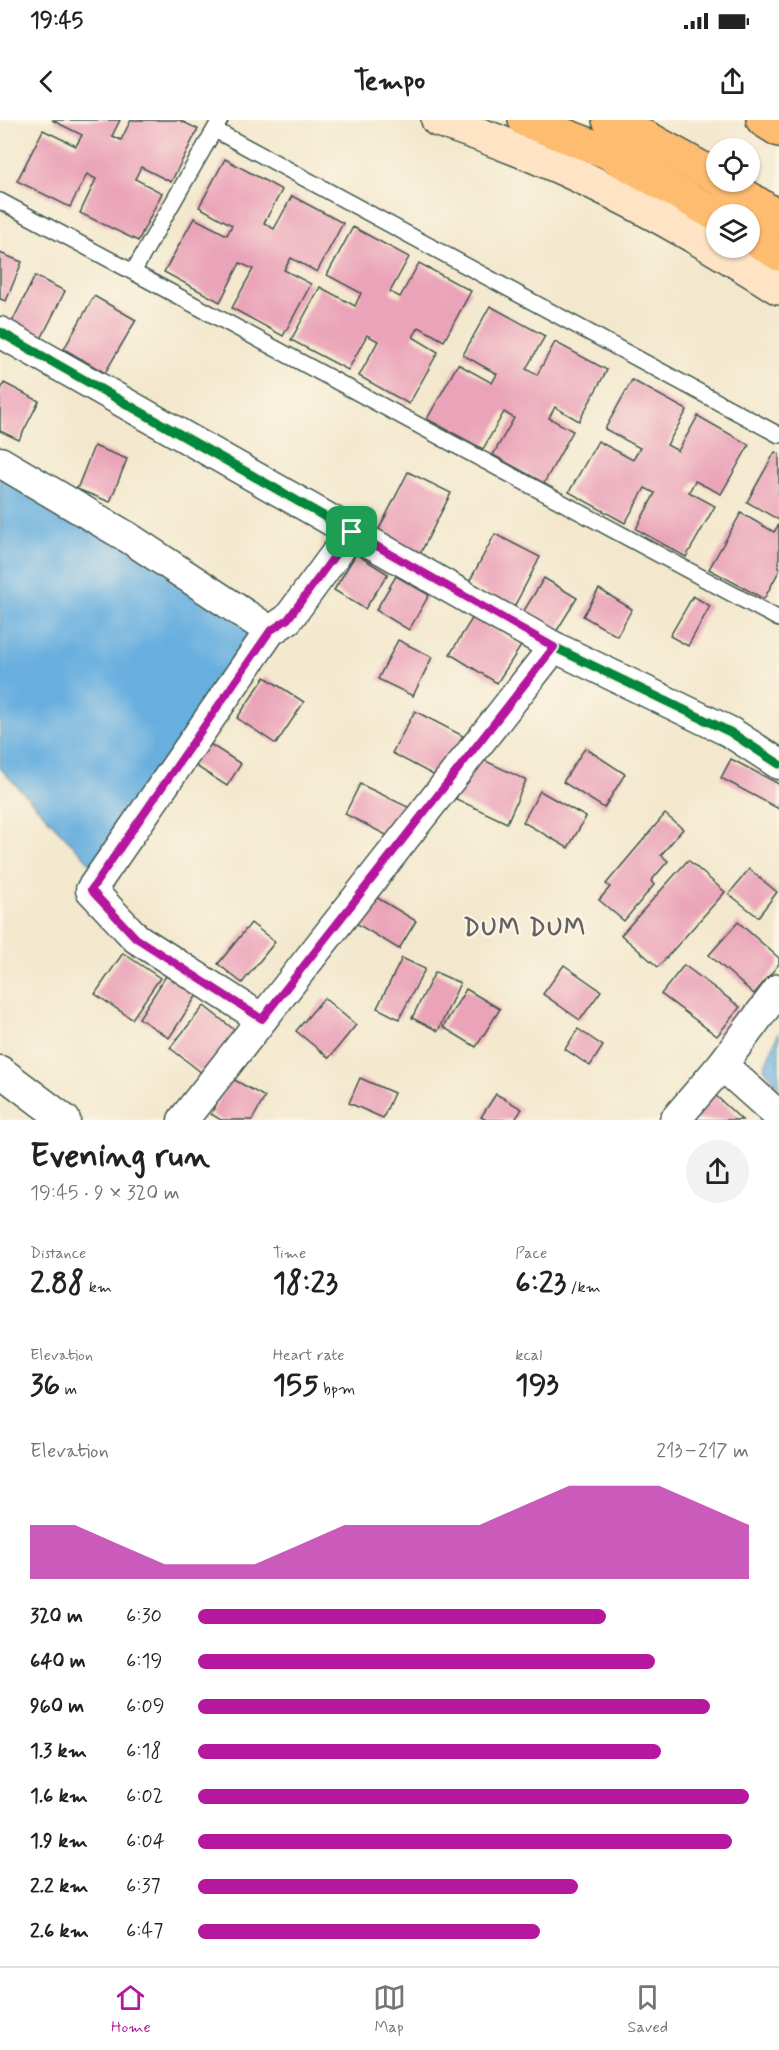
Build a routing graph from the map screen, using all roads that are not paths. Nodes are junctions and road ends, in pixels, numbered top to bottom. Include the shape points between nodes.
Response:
1 (438, 120) edge
2 (525, 120) edge
3 (609, 120) edge
4 (763, 120) edge
5 (218, 125) edge
6 (779, 130) edge
7 (706, 171) edge
8 (739, 192) edge
9 (0, 201) edge
10 (706, 209) edge
11 (779, 218) edge
12 (760, 242) edge
13 (779, 254) edge
14 (133, 272) junction
15 (779, 288) edge
16 (0, 332) edge
17 (779, 435) edge
18 (0, 462) edge
19 (352, 532) junction
20 (779, 618) edge
21 (270, 631) junction
22 (554, 647) junction
23 (779, 764) edge
24 (779, 989) edge
25 (262, 1019) junction
26 (722, 1065) junction
27 (0, 1071) edge
28 (779, 1116) edge
29 (65, 1120) edge
30 (183, 1120) edge
31 (675, 1120) edge

1 - 15 street via 515,146 592,182 675,223
2 - 10 highway via 605,151
3 - 7 highway
4 - 6 highway
5 - 14 lane
5 - 17 lane
8 - 11 highway
9 - 14 lane
12 - 13 highway
14 - 20 lane
16 - 19 street
18 - 21 street via 129,538
19 - 21 street via 288,619
19 - 22 street
21 - 25 street via 91,890 136,938
22 - 23 street via 730,732
22 - 25 street
24 - 26 street
25 - 30 street
26 - 28 street
26 - 31 street
27 - 29 street

